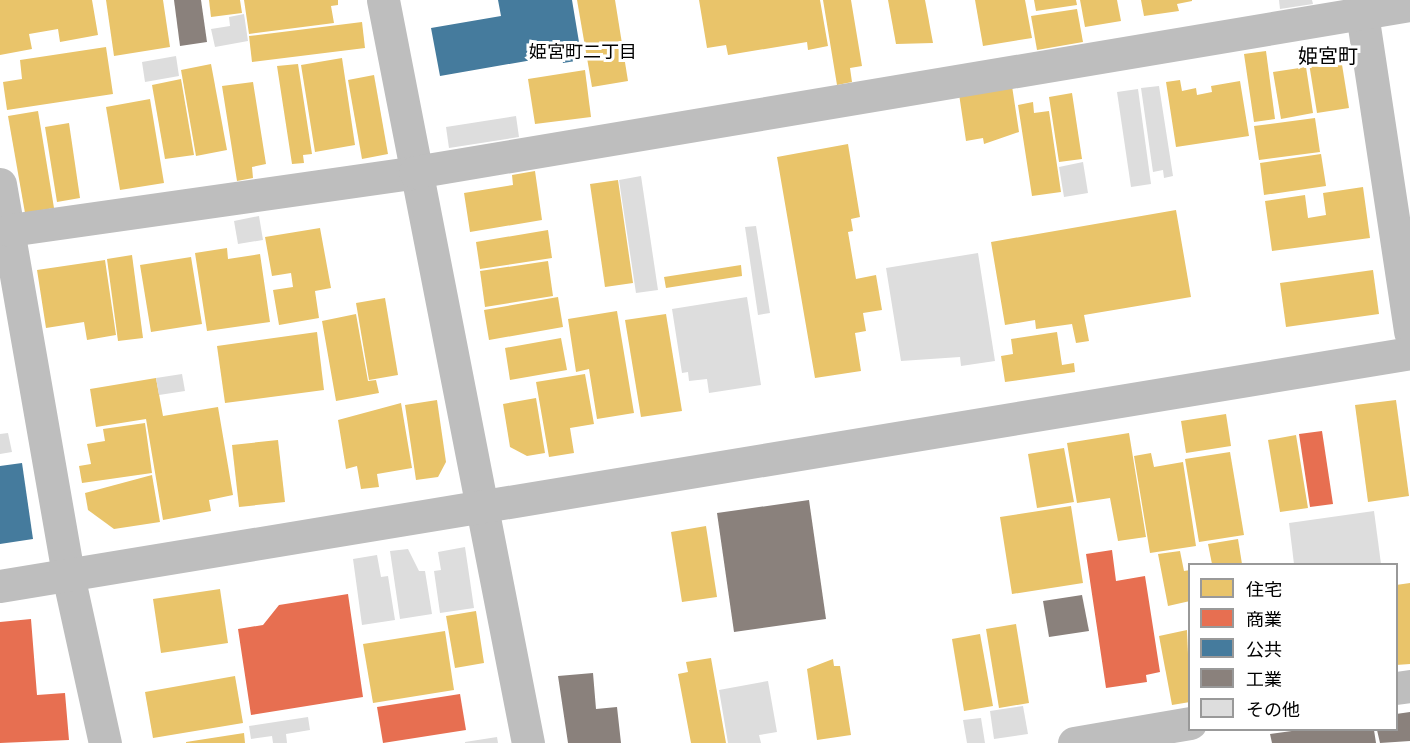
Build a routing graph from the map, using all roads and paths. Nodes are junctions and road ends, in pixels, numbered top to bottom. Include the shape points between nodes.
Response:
1 (383, 0) edge
2 (1410, 5) edge
3 (1361, 7) edge
4 (415, 172) junction
5 (0, 184) edge
6 (10, 230) junction
7 (1410, 333) edge
8 (1410, 353) edge
9 (483, 506) junction
10 (68, 575) junction
11 (0, 586) edge
12 (1188, 723) edge
13 (105, 743) edge
14 (528, 743) edge
15 (1074, 743) edge

1 - 4 street
2 - 3 street
3 - 4 street
3 - 7 street
4 - 6 street
4 - 9 street
5 - 6 street
6 - 10 street
8 - 9 street
9 - 10 street
9 - 14 street
10 - 11 street
10 - 13 street
12 - 15 street

